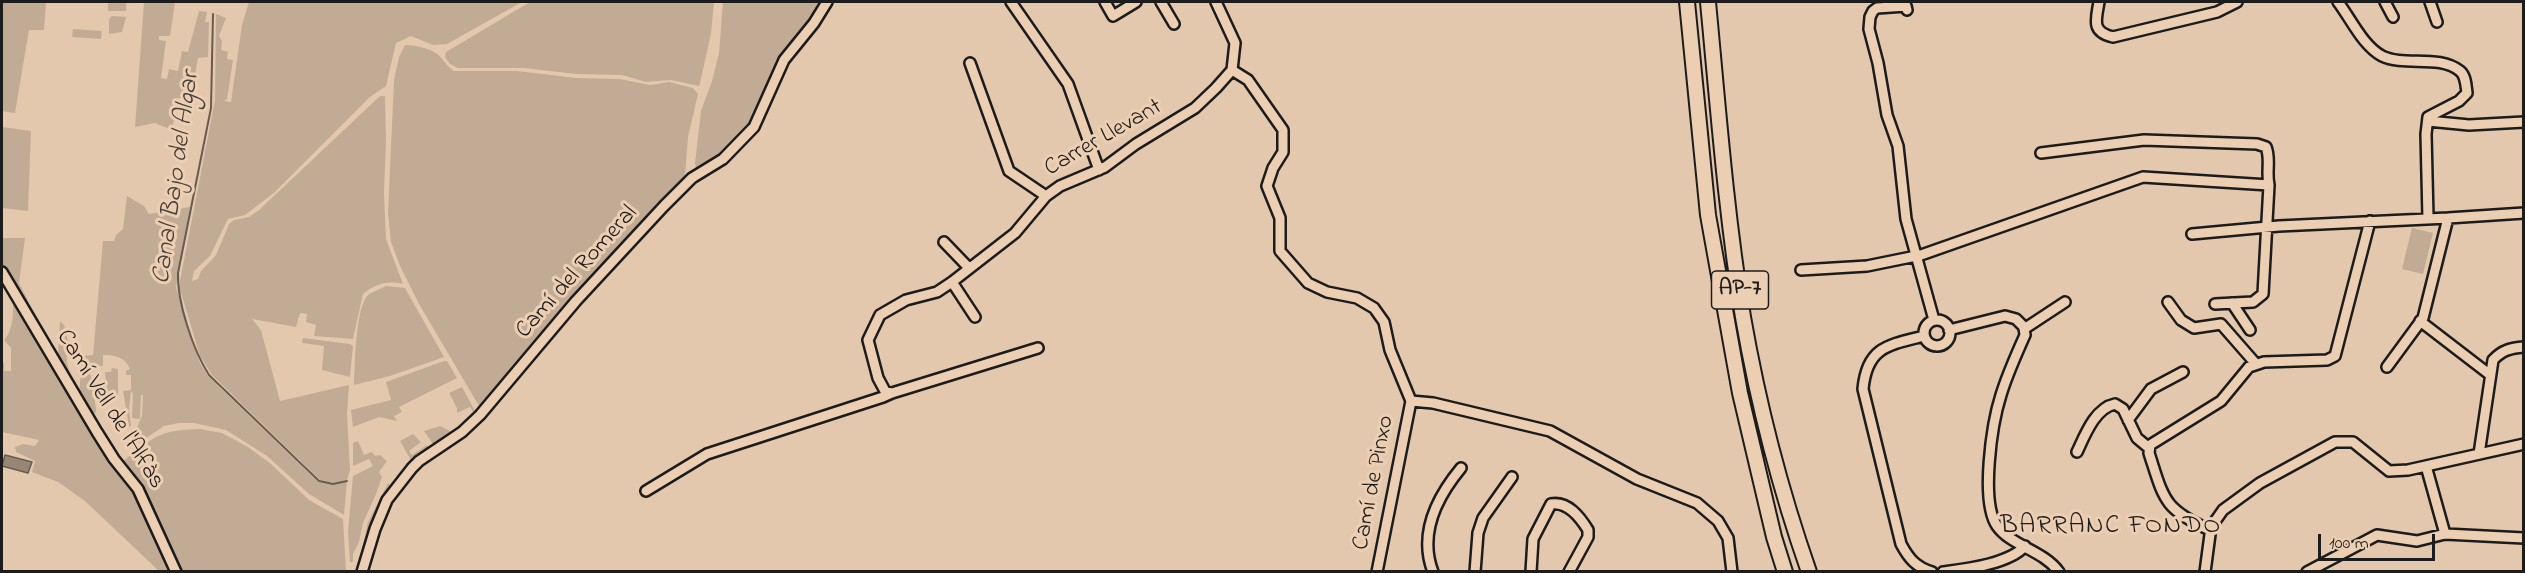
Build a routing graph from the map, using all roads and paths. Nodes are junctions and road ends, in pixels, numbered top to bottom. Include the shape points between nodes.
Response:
1 (827, 2) edge
2 (1011, 2) edge
3 (1105, 2) edge
4 (1136, 2) edge
5 (1161, 2) edge
6 (1216, 2) edge
7 (1687, 2) edge
8 (1708, 2) edge
9 (2098, 2) edge
10 (2238, 2) edge
11 (2338, 2) edge
12 (2385, 2) edge
13 (2430, 2) edge
14 (1907, 10) dead end
15 (2393, 17) dead end
16 (2437, 22) dead end
17 (1174, 24) dead end
18 (970, 63) dead end
19 (1232, 70) junction
20 (2428, 121) junction
21 (2523, 122) edge
22 (2041, 153) dead end
23 (1099, 170) junction
24 (2269, 185) junction
25 (1046, 196) junction
26 (2523, 213) edge
27 (2428, 218) junction
28 (2448, 218) junction
29 (2370, 221) junction
30 (2267, 227) junction
31 (2192, 234) dead end
32 (944, 242) dead end
33 (1917, 256) junction
34 (969, 268) junction
35 (1801, 270) dead end
36 (2, 272) edge
37 (951, 282) junction
38 (2065, 302) dead end
39 (2168, 302) dead end
40 (2232, 303) junction
41 (2215, 304) dead end
42 (975, 316) dead end
43 (1934, 320) junction
44 (2420, 321) junction
45 (2024, 329) junction
46 (1949, 330) junction
47 (2250, 330) dead end
48 (1924, 336) junction
49 (2523, 347) edge
50 (1038, 348) dead end
51 (2252, 366) junction
52 (2387, 367) dead end
53 (2183, 372) dead end
54 (2489, 374) junction
55 (892, 393) junction
56 (1411, 402) junction
57 (2128, 420) junction
58 (2523, 444) edge
59 (2149, 448) junction
60 (2077, 452) dead end
61 (2479, 454) junction
62 (2426, 466) junction
63 (1461, 468) dead end
64 (1512, 477) dead end
65 (646, 491) dead end
66 (2210, 530) junction
67 (2445, 534) junction
68 (2523, 538) edge
69 (2025, 546) junction
70 (176, 572) edge
71 (362, 572) edge
72 (1377, 572) edge
73 (1432, 572) edge
74 (1475, 572) edge
75 (1531, 572) edge
76 (1569, 572) edge
77 (1732, 572) edge
78 (1785, 572) edge
79 (1809, 572) edge
80 (1932, 572) edge
81 (1942, 572) edge
82 (2059, 572) edge
83 (2205, 572) edge
84 (2307, 572) edge

1 - 71 street, Camí del Romeral via 784,60 754,127 723,159 692,178 664,206 576,301 480,415 412,468 387,500
2 - 23 street via 1068,84
3 - 4 street via 1113,16
5 - 17 street
6 - 19 street via 1234,43
7 - 78 highway, AP-7 via 1708,215 1740,393
8 - 79 highway, AP-7 via 1743,316 1774,460
9 - 10 street via 2098,30 2113,37 2217,12
11 - 20 street via 2370,47 2383,56 2442,63 2460,71 2467,93 2460,101 2428,117
12 - 15 street
13 - 16 street
14 - 33 street via 1900,5 1877,8 1870,17 1869,29 1887,115 1898,146 1906,219
18 - 25 street via 1009,171
19 - 23 street, Carrer Llevant via 1194,108
19 - 56 street via 1248,80 1282,129 1283,153 1267,186 1280,218 1280,251 1308,283 1327,292 1357,298 1374,308 1384,322 1390,350
20 - 21 street via 2469,125
20 - 27 street
22 - 24 street via 2144,140 2257,144 2266,147 2269,154
23 - 25 street, Carrer Llevant
24 - 30 street
24 - 33 street via 2143,177
25 - 34 street, Carrer Llevant via 1015,233
26 - 28 street
27 - 28 street
27 - 29 street
28 - 44 street
29 - 30 street
29 - 51 street via 2335,356 2327,360 2264,362
30 - 31 street
30 - 40 street via 2263,294 2253,302
32 - 34 street
33 - 35 street via 1867,266
33 - 43 street
34 - 37 street, Carrer Llevant
36 - 70 street, Camí Vell de l'Alfàs via 97,432 138,489
37 - 42 street
37 - 55 street, Carrer Llevant via 937,292 906,300 880,315 868,340 878,378 885,391
38 - 45 street
39 - 51 street via 2181,320 2194,328 2221,324
40 - 41 street
40 - 47 street
43 - 46 street via 1943,322
43 - 48 street via 1925,328
44 - 52 street
44 - 54 street
45 - 46 street via 2016,319 2005,316
45 - 69 street via 2000,396 1988,462 1990,510 1997,526
46 - 48 street via 1942,345 1929,344
48 - 80 street via 1875,353 1865,370 1863,389 1901,544 1919,568
49 - 54 street via 2499,353
50 - 55 street
51 - 59 street via 2221,401 2157,439
53 - 57 street via 2151,389
54 - 61 street
55 - 65 street via 707,454
56 - 72 street, Camí de Pinxo
56 - 77 street via 1433,403 1550,431 1637,479 1697,503 1718,521 1728,538
57 - 59 street via 2137,438
57 - 60 street via 2123,409 2107,405
58 - 61 street
59 - 66 street via 2163,498 2188,520
61 - 62 street
62 - 66 street via 2389,471 2353,442 2335,442 2260,483 2223,510
62 - 67 street
63 - 73 street via 1432,514 1427,534
64 - 74 street via 1483,518
66 - 83 street
67 - 68 street
67 - 84 street via 2417,541 2377,535
69 - 81 street via 2018,554 2004,559
69 - 82 street via 2051,561
75 - 76 street via 1533,540 1551,504 1556,503 1573,510 1588,530

